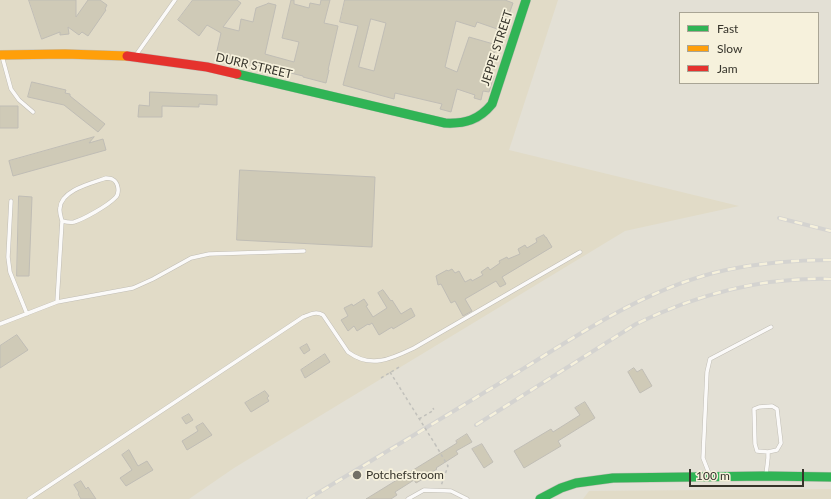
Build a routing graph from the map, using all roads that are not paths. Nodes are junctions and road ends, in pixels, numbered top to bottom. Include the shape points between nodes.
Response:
1 (168, 0) edge
2 (526, 0) edge
3 (174, 1) edge
4 (1, 55) edge
5 (135, 56) junction
6 (492, 104) joint
7 (33, 112) dead end
8 (11, 200) dead end
9 (62, 221) junction
10 (304, 250) dead end
11 (580, 252) dead end
12 (56, 302) junction
13 (27, 314) junction
14 (0, 324) edge
15 (771, 327) dead end
16 (768, 452) junction
17 (766, 476) junction
18 (710, 477) junction
19 (831, 478) edge
20 (29, 499) edge
21 (408, 499) edge
22 (468, 499) edge
23 (540, 499) edge

1 - 3 lane
2 - 6 street, JEPPE STREET
3 - 5 lane
4 - 5 street, DURR STREET
4 - 7 lane via 11,89
5 - 6 street, DURR STREET via 207,67 445,123 459,124 479,118
8 - 13 lane via 8,257 10,272
9 - 9 lane via 69,223 80,220 115,198 118,190 116,182 106,178 69,193 60,208
9 - 12 lane
10 - 12 lane via 209,254 187,260 133,288
11 - 20 lane via 414,348 383,361 362,360 348,352 323,315 318,312 312,313
12 - 13 lane
13 - 14 lane
15 - 18 lane via 710,359 707,372 703,458
16 - 16 lane via 757,451 754,409 772,406 776,409 781,443 777,450
16 - 17 lane
17 - 18 street
17 - 19 street
18 - 23 street via 594,480 568,485
21 - 22 lane via 424,490 451,491

